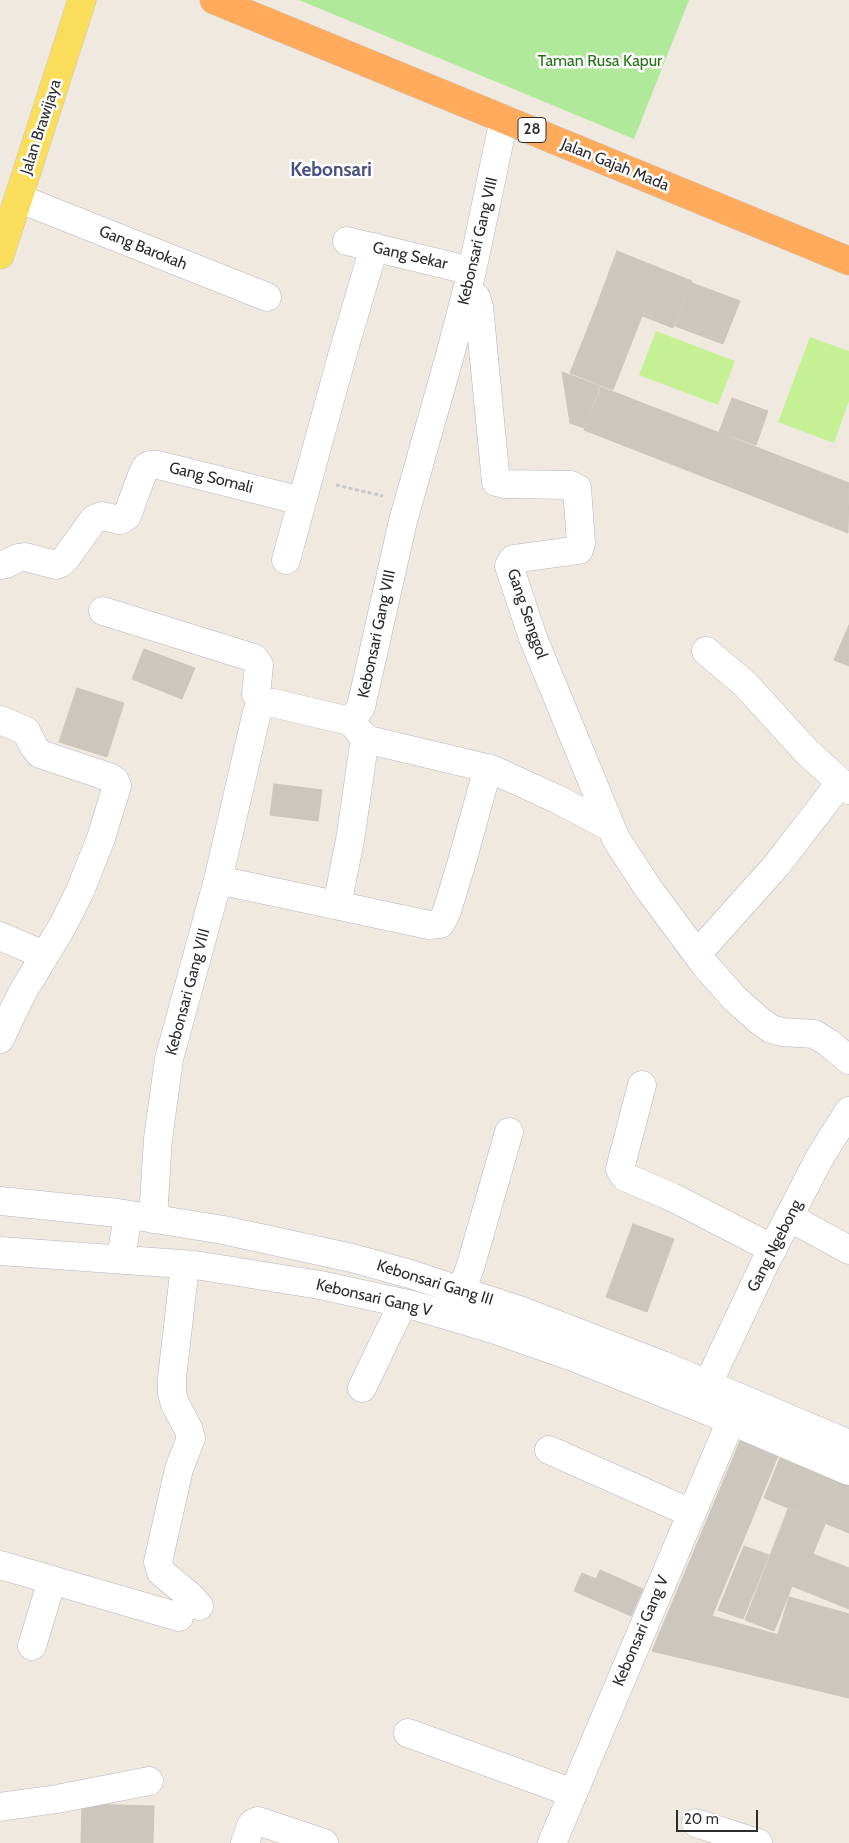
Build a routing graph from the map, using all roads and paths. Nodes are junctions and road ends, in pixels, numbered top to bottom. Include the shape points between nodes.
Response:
1 (82, 0) edge
2 (214, 0) edge
3 (504, 119) junction
4 (18, 198) junction
5 (347, 241) dead end
6 (374, 247) junction
7 (0, 255) edge
8 (849, 261) edge
9 (470, 280) junction
10 (267, 297) dead end
11 (306, 490) junction
12 (408, 503) junction
13 (286, 560) dead end
14 (0, 565) edge
15 (103, 611) dead end
16 (706, 651) dead end
17 (263, 705) junction
18 (0, 720) edge
19 (357, 729) junction
20 (488, 768) junction
21 (845, 786) edge
22 (610, 827) junction
23 (218, 880) junction
24 (337, 905) junction
25 (0, 936) edge
26 (697, 954) junction
27 (44, 955) junction
28 (0, 1039) edge
29 (849, 1060) edge
30 (642, 1085) dead end
31 (849, 1111) edge
32 (510, 1132) dead end
33 (0, 1201) edge
34 (141, 1217) junction
35 (789, 1217) junction
36 (202, 1227) junction
37 (773, 1249) junction
38 (849, 1250) edge
39 (0, 1251) edge
40 (121, 1259) junction
41 (190, 1265) junction
42 (421, 1277) junction
43 (461, 1290) junction
44 (408, 1304) junction
45 (708, 1384) junction
46 (362, 1388) dead end
47 (736, 1409) junction
48 (849, 1444) edge
49 (549, 1450) dead end
50 (849, 1471) edge
51 (691, 1513) junction
52 (0, 1565) edge
53 (52, 1580) junction
54 (32, 1646) dead end
55 (408, 1733) dead end
56 (149, 1781) dead end
57 (573, 1793) junction
58 (0, 1807) edge
59 (696, 1823) dead end
60 (245, 1843) edge
61 (324, 1843) edge
62 (552, 1843) edge
63 (758, 1843) edge

1 - 4 main road, Jalan Brawijaya
2 - 3 highway, Jalan Gajah Mada / 28
3 - 8 highway, Jalan Gajah Mada / 28
3 - 9 street, Kebonsari Gang VIII
4 - 7 main road, Jalan Brawijaya
4 - 10 street, Gang Barokah
5 - 6 street, Gang Sekar
6 - 9 street, Gang Sekar
6 - 11 street
9 - 12 street, Kebonsari Gang VIII
9 - 22 street, Gang Senggol via 479,307 496,480 504,484 571,485 577,488 580,549 513,559 509,566 534,638
11 - 12 path
11 - 13 street
11 - 14 street, Gang Somali via 150,465 142,475 127,516 120,520 101,516 94,518 62,563 56,565 24,557
12 - 19 street, Kebonsari Gang VIII via 358,713
15 - 17 street via 254,658 258,664 256,694
16 - 21 street via 745,684 807,752
17 - 19 street, Kebonsari Gang VIII via 273,703 339,720
17 - 23 street, Kebonsari Gang VIII via 254,720
18 - 27 street via 26,730 40,754 109,777 117,783 87,875
19 - 20 street
19 - 24 street via 350,840
20 - 22 street
20 - 24 street via 442,922 429,925
21 - 26 street
22 - 26 street via 626,856
23 - 24 street
23 - 34 street, Kebonsari Gang VIII via 169,1059 158,1139
25 - 27 street
26 - 29 street via 735,999 764,1025 782,1032 814,1034
27 - 28 street
30 - 37 street via 620,1169 625,1177 672,1197
31 - 35 street, Gang Ngebong via 820,1157
32 - 43 street
33 - 34 street, Kebonsari Gang III
34 - 36 street, Kebonsari Gang III
34 - 40 street, Kebonsari Gang VIII
35 - 37 street, Gang Ngebong
35 - 38 street
36 - 41 street
36 - 42 street, Kebonsari Gang III via 323,1251
37 - 45 street, Gang Ngebong
39 - 40 street, Kebonsari Gang V
40 - 41 street, Kebonsari Gang V
41 - 44 street, Kebonsari Gang V via 320,1285
41 - 53 street via 172,1393 191,1438 178,1469 158,1562 161,1572 190,1596 189,1611
42 - 43 street, Kebonsari Gang III
42 - 44 street
43 - 45 street, Kebonsari Gang III via 584,1334
44 - 46 street
44 - 47 street, Kebonsari Gang V via 534,1342 612,1372
45 - 47 street, Kebonsari Gang III
47 - 48 street, Kebonsari Gang III
47 - 50 street, Kebonsari Gang V
47 - 51 street, Kebonsari Gang V
49 - 51 street
51 - 57 street, Kebonsari Gang V
52 - 53 street
53 - 54 street
55 - 57 street
56 - 58 street
57 - 62 street, Kebonsari Gang V
59 - 63 street
60 - 61 street via 253,1823 263,1822

